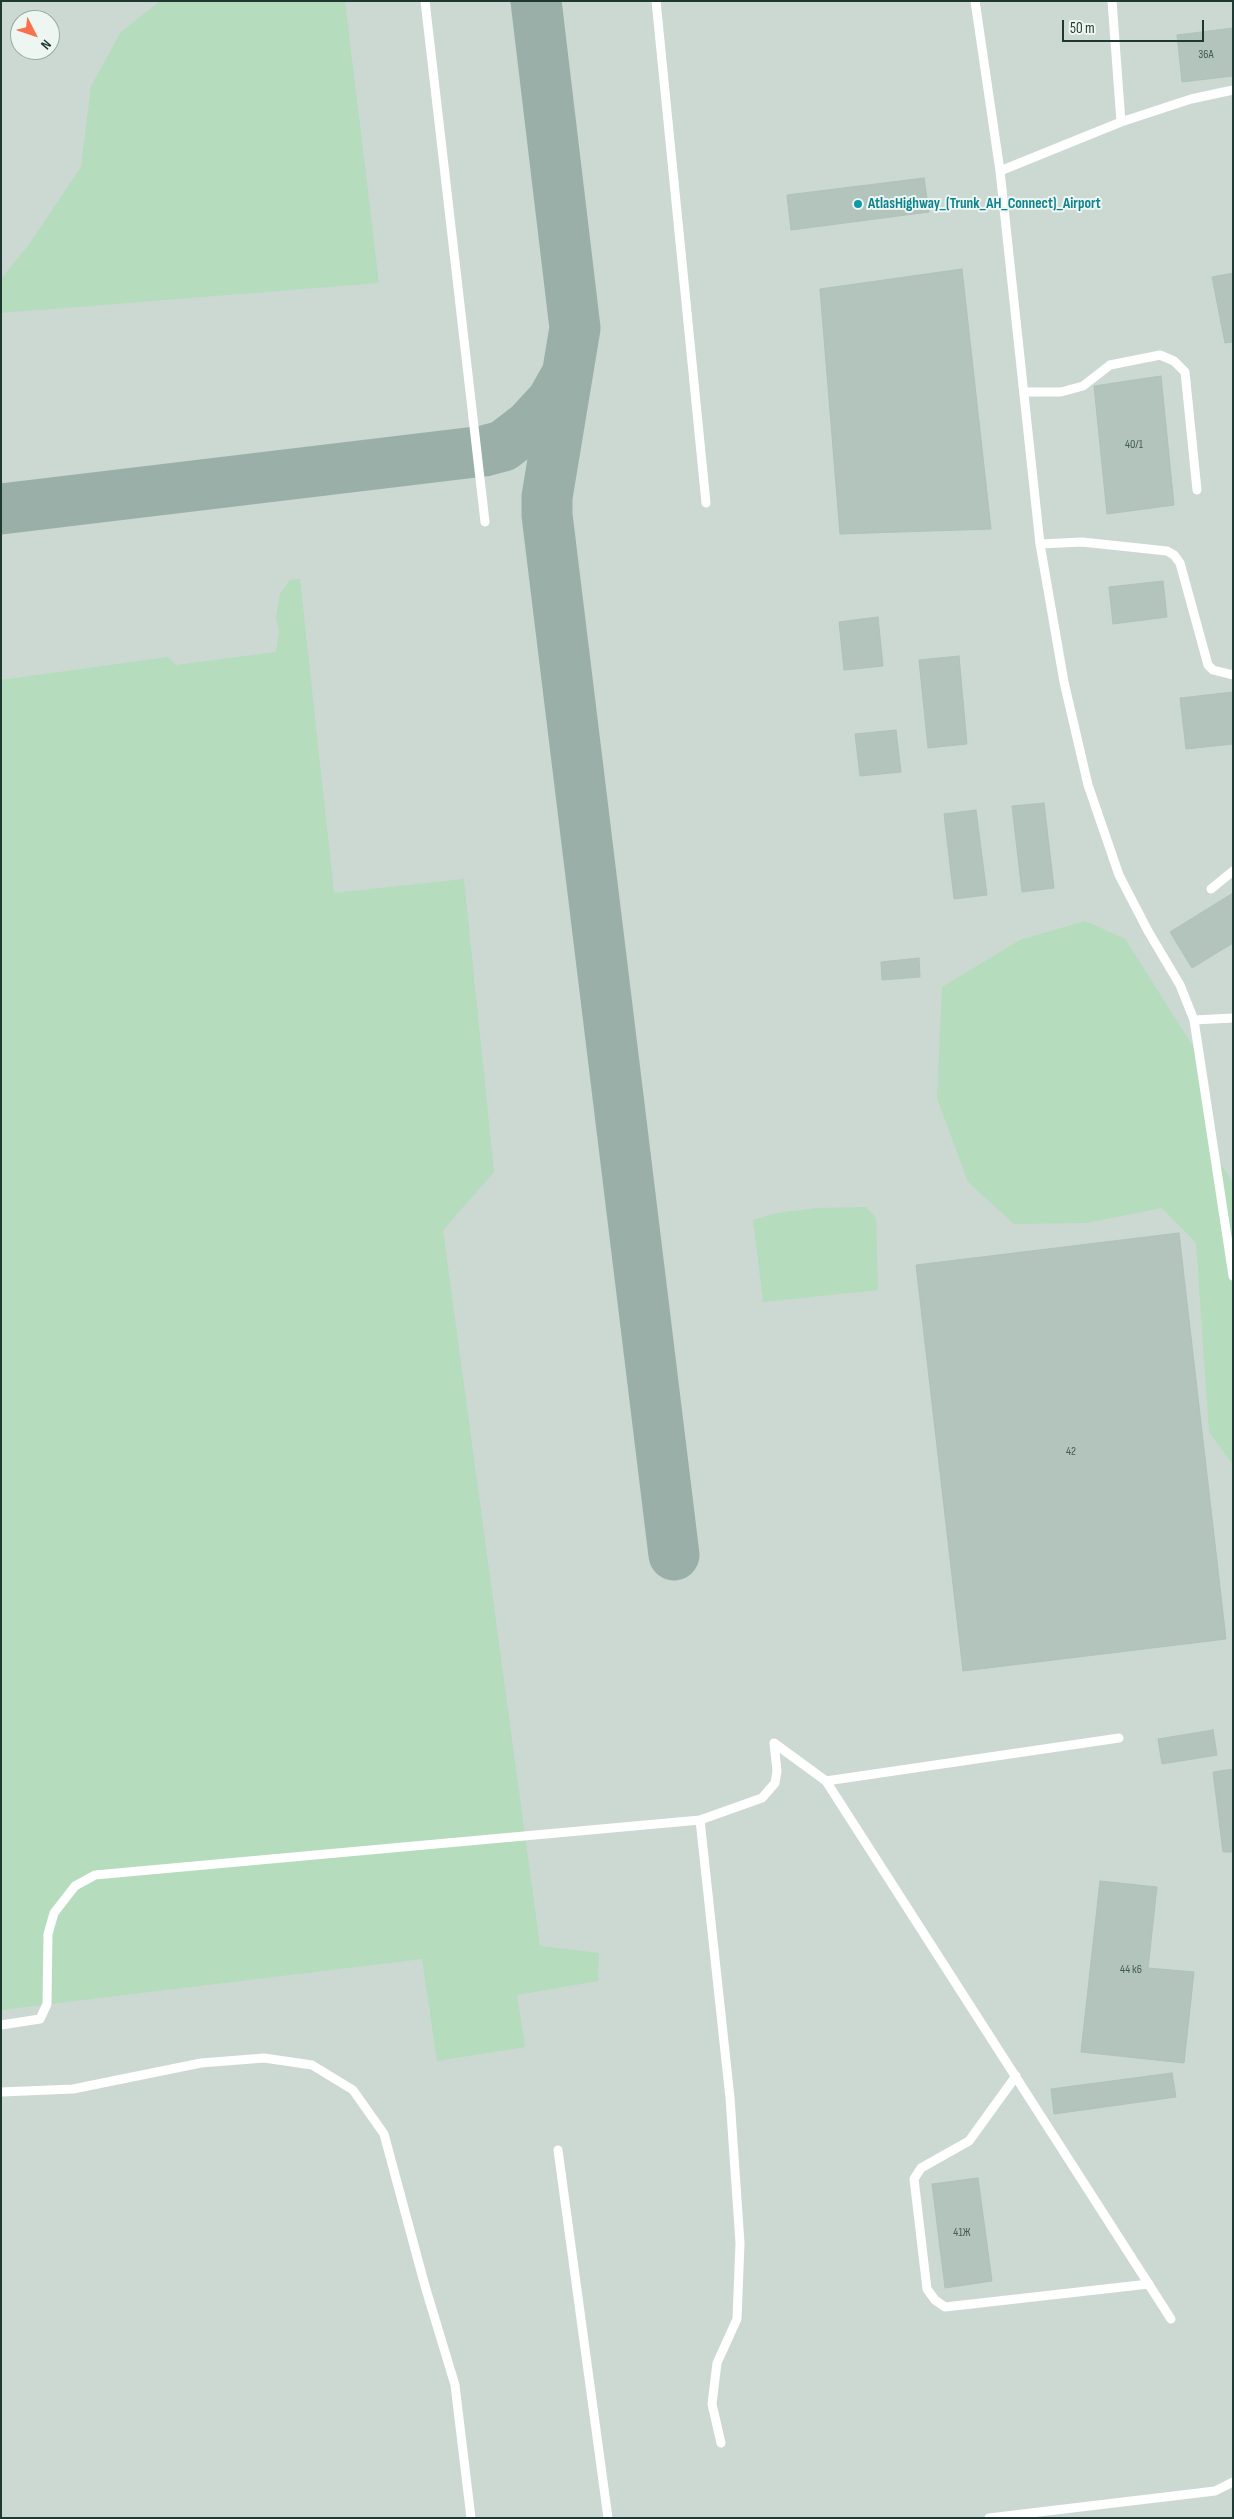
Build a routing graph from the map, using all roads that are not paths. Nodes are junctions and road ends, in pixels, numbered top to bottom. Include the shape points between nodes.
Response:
1 (425, 1) edge
2 (656, 1) edge
3 (975, 1) edge
4 (1112, 1) edge
5 (1233, 90) edge
6 (1121, 122) junction
7 (1000, 171) junction
8 (1024, 392) junction
9 (1197, 490) dead end
10 (706, 503) dead end
11 (485, 522) dead end
12 (1040, 544) junction
13 (1233, 675) edge
14 (1233, 871) edge
15 (1210, 889) dead end
16 (1233, 1018) edge
17 (1194, 1020) junction
18 (1233, 1276) edge
19 (1119, 1738) dead end
20 (826, 1781) junction
21 (700, 1820) junction
22 (1, 2025) edge
23 (1016, 2076) junction
24 (1, 2092) edge
25 (558, 2150) dead end
26 (1149, 2284) junction
27 (1172, 2319) dead end
28 (721, 2443) dead end
29 (1233, 2482) edge
30 (471, 2518) edge
31 (608, 2518) edge
32 (989, 2518) edge

1 - 11 lane
2 - 10 lane
3 - 7 lane
4 - 6 lane
5 - 6 lane via 1191,99
6 - 7 lane
7 - 8 lane
8 - 9 lane via 1061,392 1083,386 1110,365 1151,356 1160,355 1174,362 1185,372
8 - 12 lane
12 - 13 lane via 1082,542 1166,551 1174,555 1180,563 1208,665 1213,670
12 - 17 lane via 1064,682 1088,785 1119,875 1180,985
14 - 15 lane
16 - 17 lane
17 - 18 lane
19 - 20 lane
20 - 21 lane via 774,1743 775,1782 762,1798
20 - 23 lane
21 - 22 lane via 96,1875 75,1886 54,1913 48,1934 47,2004 40,2019
21 - 28 lane via 730,2098 740,2243 737,2319 718,2362 712,2404
23 - 26 lane
23 - 26 lane via 969,2141 921,2168 914,2179 927,2289 945,2307
24 - 30 lane via 73,2090 201,2063 264,2058 312,2065 353,2090 384,2134 455,2385
25 - 31 lane
26 - 27 lane
29 - 32 lane via 1215,2491

